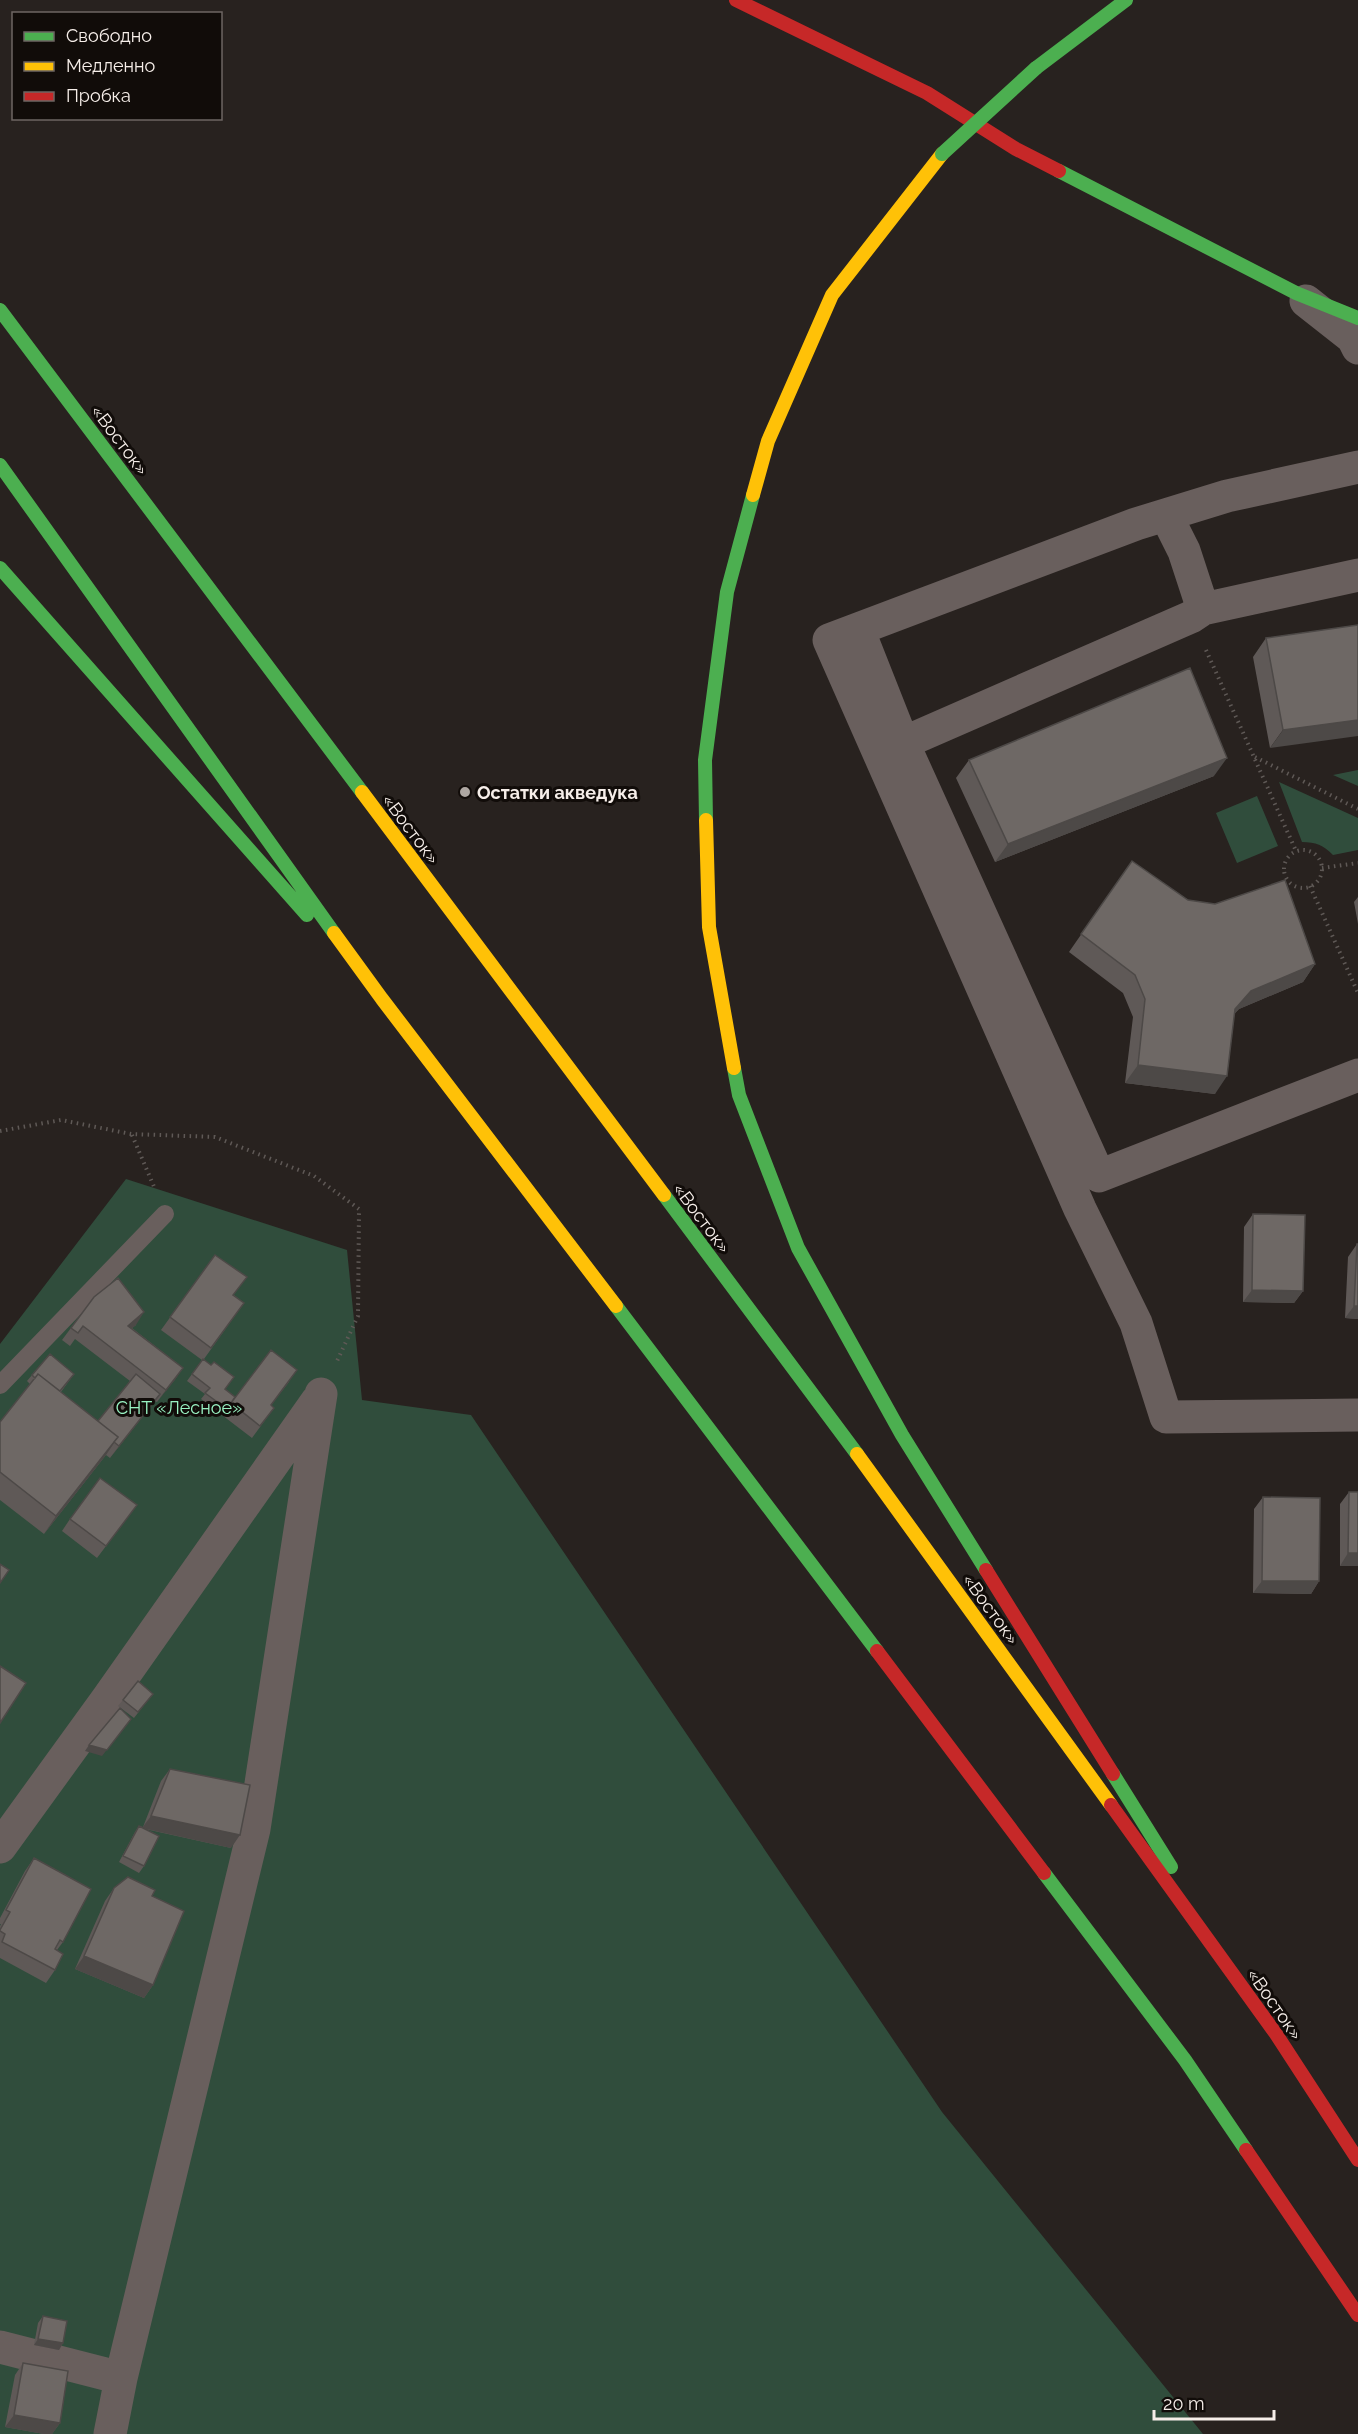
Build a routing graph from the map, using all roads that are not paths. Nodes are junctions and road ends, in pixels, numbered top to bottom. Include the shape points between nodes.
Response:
1 (736, 0) edge
2 (1126, 0) edge
3 (1296, 293) junction
4 (0, 310) edge
5 (1358, 318) edge
6 (1358, 348) edge
7 (1351, 461) edge
8 (0, 465) edge
9 (1166, 515) junction
10 (0, 568) edge
11 (1358, 575) edge
12 (1197, 613) junction
13 (858, 629) junction
14 (903, 743) junction
15 (382, 999) junction
16 (1358, 1075) edge
17 (165, 1214) road end
18 (0, 1384) edge
19 (1358, 1415) edge
20 (0, 1847) edge
21 (1276, 2034) junction
22 (1358, 2160) edge
23 (1358, 2315) edge
24 (0, 2347) edge
25 (121, 2378) junction
26 (110, 2434) edge

1 - 3 main road via 927,93 1016,149
2 - 21 main road, bridge via 1036,68 942,154 832,296 768,441 727,592 705,760 709,927 739,1095 798,1248 902,1435
3 - 5 main road
3 - 6 street via 1353,338
4 - 21 main road, «Восток» via 818,1401
7 - 9 street
8 - 15 main road
9 - 12 street via 1184,551
9 - 13 street
10 - 15 main road
11 - 12 street
12 - 14 street
13 - 14 street
13 - 19 street via 829,640 1076,1198 1136,1323 1166,1417
14 - 16 street via 1099,1176
15 - 23 main road via 1185,2061
17 - 18 lane
20 - 25 street via 321,1394 254,1829
21 - 22 main road, «Восток»
24 - 25 street
25 - 26 street

